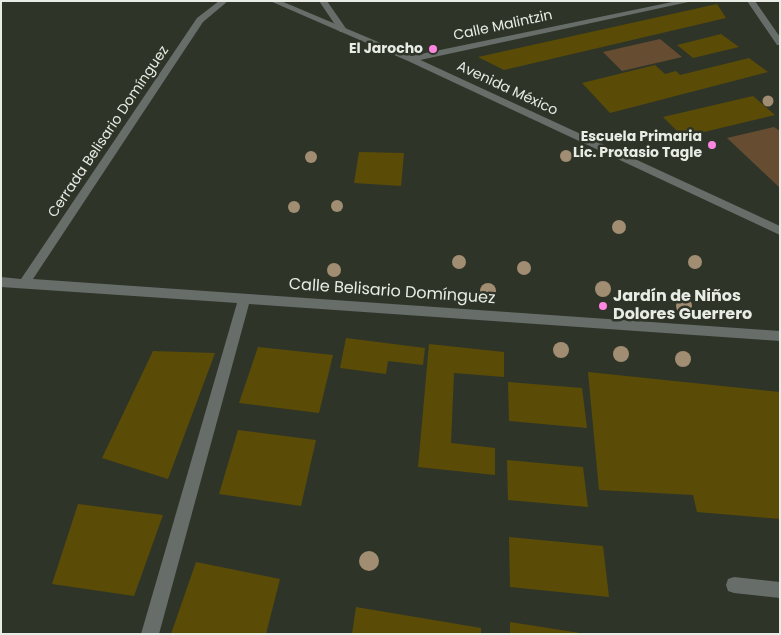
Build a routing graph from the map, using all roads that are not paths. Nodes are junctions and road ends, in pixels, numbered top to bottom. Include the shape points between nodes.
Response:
1 (224, 1) edge
2 (274, 1) edge
3 (323, 1) edge
4 (689, 1) edge
5 (751, 1) edge
6 (343, 30) junction
7 (780, 43) edge
8 (411, 59) junction
9 (780, 231) edge
10 (1, 282) edge
11 (24, 284) junction
12 (245, 298) junction
13 (780, 336) edge
14 (734, 585) dead end
15 (780, 590) edge
16 (150, 634) edge

1 - 11 street, Cerrada Belisario Domínguez via 200,20
2 - 6 street, Avenida México
3 - 6 street
4 - 8 street, Calle Malintzin
5 - 7 street
6 - 8 street, Avenida México
8 - 9 street, Avenida México
10 - 11 street, Calle Belisario Domínguez
11 - 12 street, Calle Belisario Domínguez
12 - 13 street, Calle Belisario Domínguez
12 - 16 street
14 - 15 street

